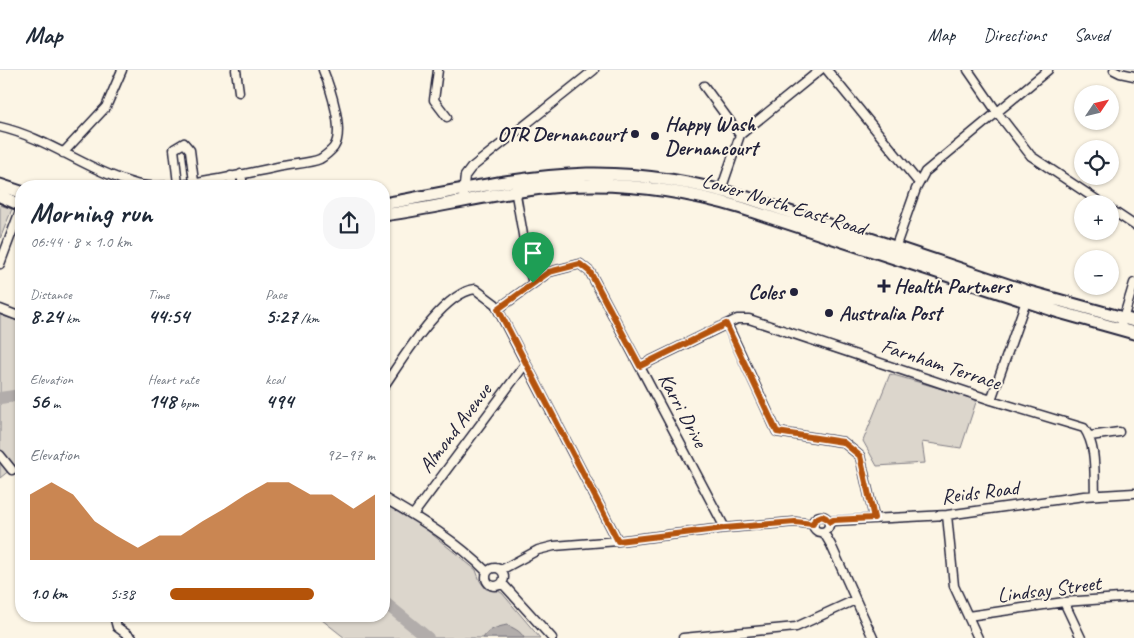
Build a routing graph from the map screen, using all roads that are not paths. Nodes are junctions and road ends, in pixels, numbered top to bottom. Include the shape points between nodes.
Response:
1 (122, 70) edge
2 (236, 70) edge
3 (323, 70) edge
4 (438, 70) edge
5 (594, 70) edge
6 (820, 70) edge
7 (827, 70) edge
8 (968, 70) edge
9 (1048, 70) edge
10 (1114, 70) edge
11 (1134, 76) edge
12 (704, 86) dead end
13 (239, 92) dead end
14 (997, 112) junction
15 (447, 118) dead end
16 (0, 127) edge
17 (740, 135) junction
18 (63, 153) junction
19 (241, 174) junction
20 (231, 176) junction
21 (126, 180) edge
22 (178, 180) edge
23 (194, 180) edge
24 (206, 180) edge
25 (232, 180) edge
26 (242, 180) edge
27 (919, 183) junction
28 (0, 185) edge
29 (515, 186) junction
30 (15, 190) edge
31 (721, 190) junction
32 (463, 195) junction
33 (1090, 195) edge
34 (0, 196) edge
35 (15, 203) edge
36 (390, 203) edge
37 (390, 213) edge
38 (1119, 215) edge
39 (15, 223) edge
40 (1134, 225) edge
41 (894, 252) junction
42 (0, 264) edge
43 (533, 283) junction
44 (1134, 283) edge
45 (1027, 297) junction
46 (496, 306) junction
47 (0, 309) edge
48 (15, 315) edge
49 (1126, 323) edge
50 (726, 324) junction
51 (1134, 333) edge
52 (526, 363) junction
53 (640, 366) junction
54 (390, 377) edge
55 (991, 400) junction
56 (1119, 432) dead end
57 (1090, 436) junction
58 (0, 455) edge
59 (12, 470) dead end
60 (1134, 493) edge
61 (1095, 495) junction
62 (390, 502) edge
63 (413, 515) junction
64 (947, 516) junction
65 (874, 518) junction
66 (830, 522) junction
67 (813, 524) junction
68 (725, 528) junction
69 (824, 532) junction
70 (618, 541) junction
71 (501, 570) junction
72 (487, 572) junction
73 (502, 583) junction
74 (1134, 598) edge
75 (855, 600) junction
76 (1064, 602) junction
77 (968, 616) junction
78 (116, 622) edge
79 (764, 635) edge
80 (132, 638) edge
81 (552, 638) edge
82 (683, 638) edge
83 (873, 638) edge
84 (978, 638) edge
85 (1081, 638) edge

1 - 18 street via 106,107
2 - 13 street
3 - 19 street via 339,135 334,147 320,159
4 - 15 street via 434,100
5 - 32 street via 471,168 465,176
6 - 17 street
7 - 27 street
8 - 14 street
9 - 14 street
10 - 11 street
12 - 17 street
14 - 27 street via 925,172
14 - 33 street via 1031,156
16 - 18 street
17 - 31 street
18 - 21 street via 96,170
19 - 20 street
19 - 26 street
20 - 24 street
20 - 25 street
22 - 23 street via 174,149 184,143 190,150
27 - 41 street
28 - 30 main road
29 - 31 main road, Lower North East Road via 569,175 617,175 670,180
29 - 32 main road, Lower North East Road
29 - 41 main road, Lower North East Road via 594,185 681,193
29 - 43 street
31 - 41 main road, Lower North East Road
32 - 36 main road, Lower North East Road
32 - 37 main road, Lower North East Road
34 - 35 main road
38 - 40 street
39 - 42 street
41 - 45 main road, Lower North East Road
43 - 46 street, Karri Drive
43 - 53 street, Karri Drive via 549,272 580,264 590,272
44 - 49 street
45 - 49 main road, Lower North East Road
45 - 55 street
46 - 52 street
46 - 54 street via 475,289 469,290 428,322
47 - 48 street
49 - 51 main road, Lower North East Road
50 - 53 street, Farnham Terrace
50 - 55 street, Farnham Terrace via 737,319 749,319
50 - 65 street via 777,432 843,442 862,458
52 - 63 street, Almond Avenue
52 - 70 street
53 - 68 street, Karri Drive
55 - 57 street, Farnham Terrace via 1084,428
56 - 57 street
57 - 61 street
58 - 59 street
60 - 61 street, Reids Road
61 - 64 street, Reids Road
62 - 63 street
63 - 72 street via 448,538
64 - 65 street, Reids Road
64 - 77 street via 954,586
65 - 66 street, Reids Road
66 - 67 street via 822,516
66 - 69 street
67 - 68 street via 795,522
67 - 69 street via 816,531
68 - 70 street
69 - 75 street
70 - 71 street via 554,546 538,550
71 - 72 street via 493,568
71 - 73 street via 504,575
72 - 73 street via 489,584
73 - 81 street
74 - 76 street, Lindsay Street
75 - 79 street via 796,627
75 - 83 street
76 - 77 street, Lindsay Street
76 - 85 street
77 - 84 street
78 - 80 street via 117,627
79 - 82 street

